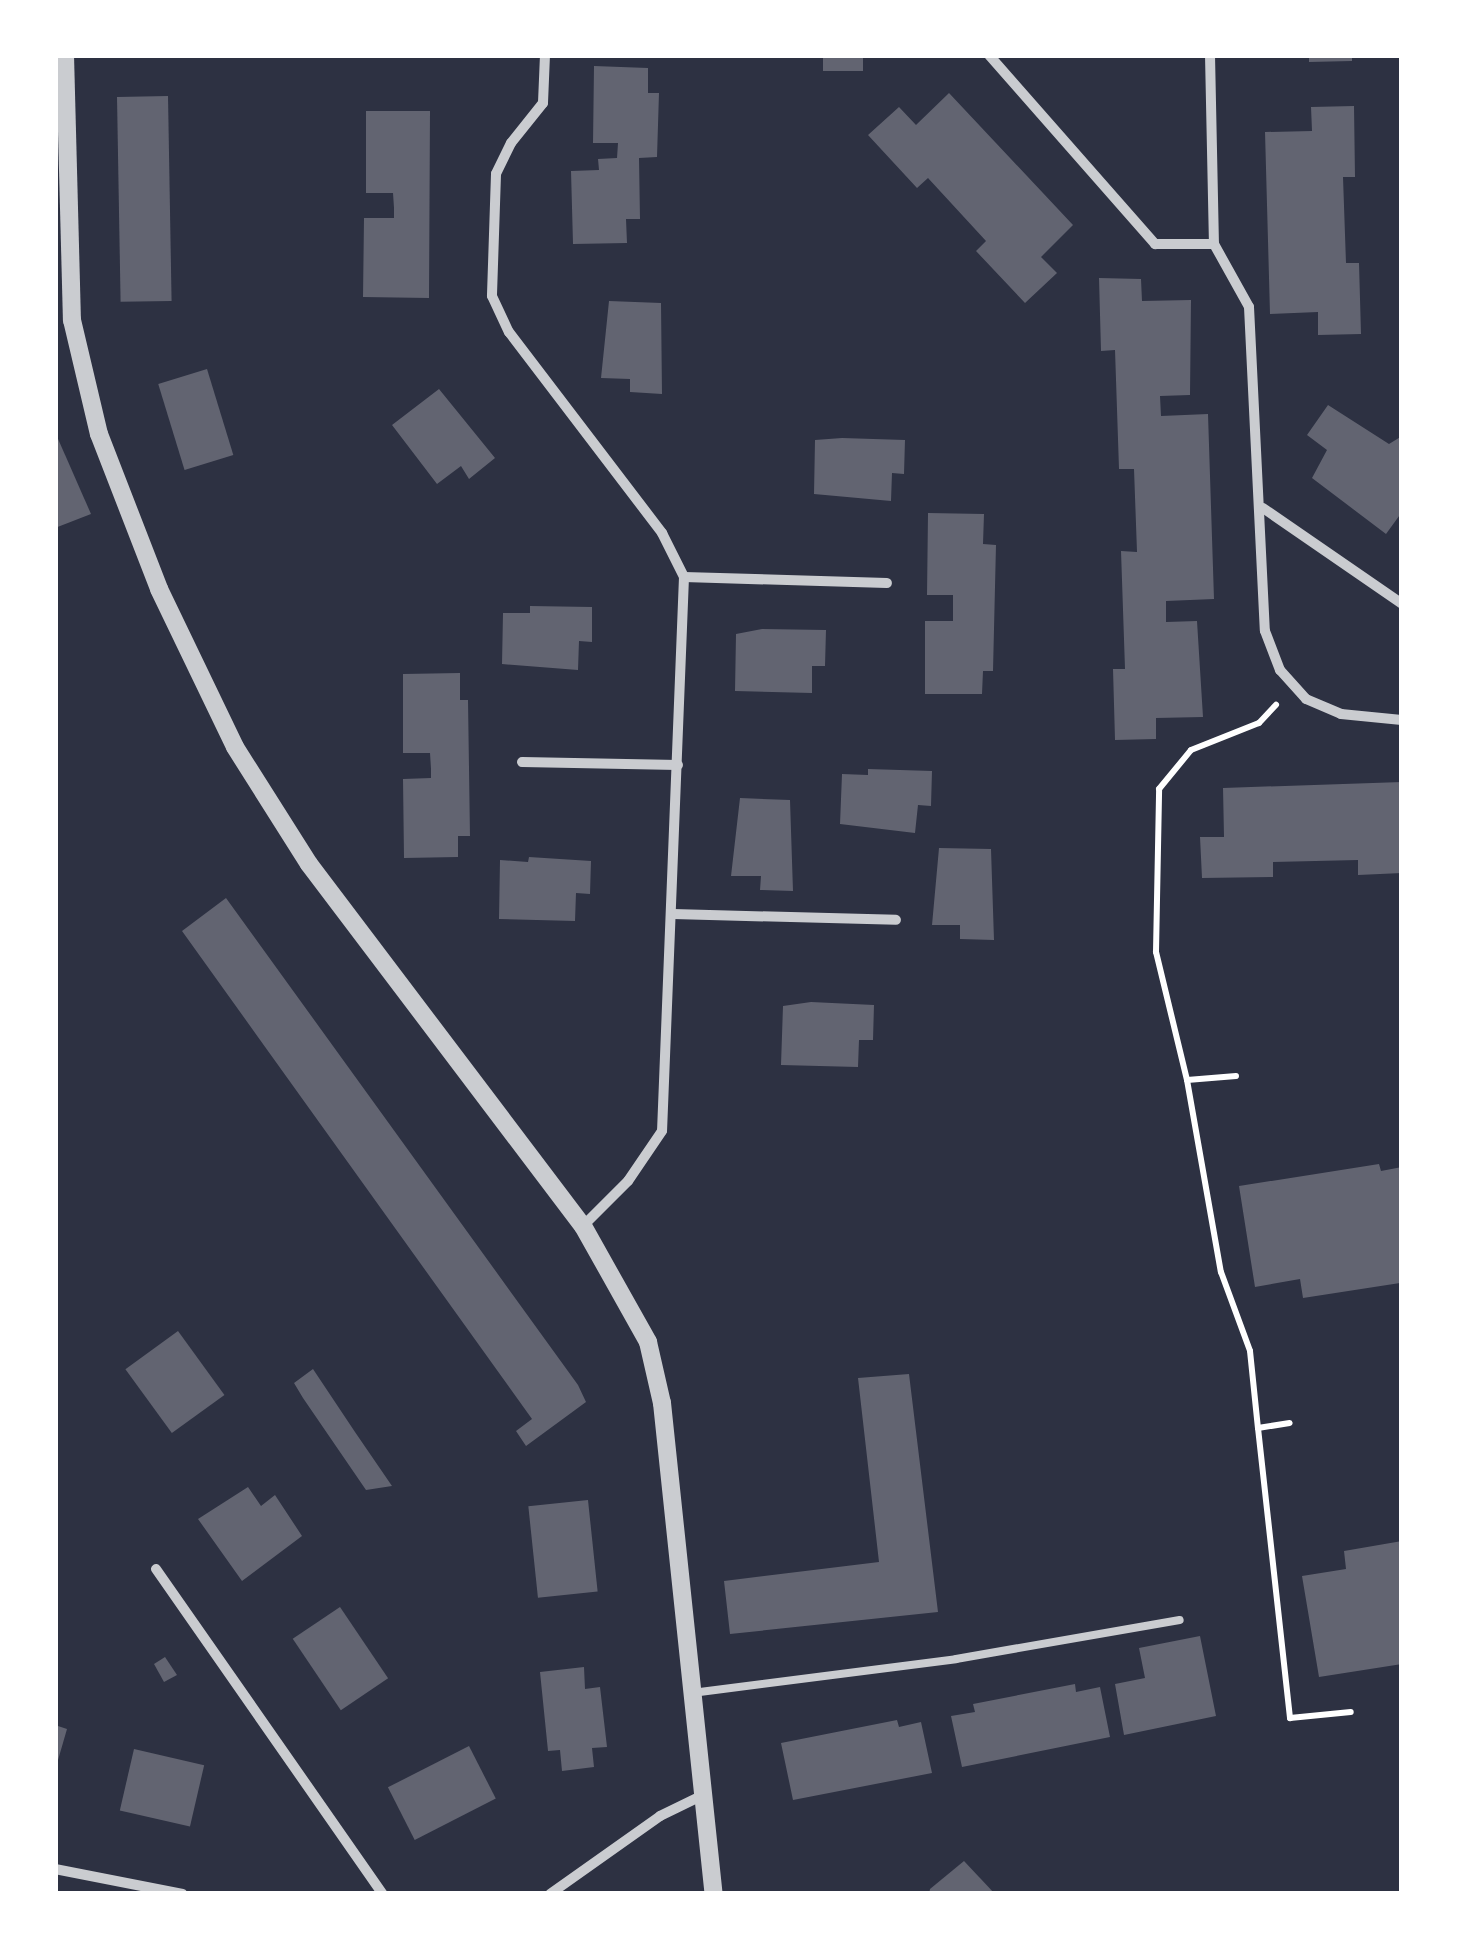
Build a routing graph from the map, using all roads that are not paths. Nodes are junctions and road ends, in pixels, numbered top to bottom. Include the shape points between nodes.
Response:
1 (65, 55) edge
2 (545, 55) edge
3 (989, 55) edge
4 (1210, 55) edge
5 (1214, 244) junction
6 (64, 318) edge
7 (1263, 508) junction
8 (684, 578) junction
9 (887, 583) dead end
10 (1402, 604) edge
11 (1402, 720) edge
12 (522, 762) dead end
13 (678, 765) junction
14 (673, 914) junction
15 (896, 920) dead end
16 (583, 1226) junction
17 (156, 1569) dead end
18 (1180, 1620) dead end
19 (692, 1692) junction
20 (703, 1795) junction
21 (55, 1869) edge
22 (183, 1894) edge
23 (382, 1894) edge
24 (550, 1894) edge
25 (714, 1894) edge

1 - 6 street
2 - 8 street via 543,104 510,143 496,174 492,296 509,332 662,533
3 - 5 street via 1156,244
4 - 5 street
5 - 7 street via 1249,306
6 - 16 street via 98,434 159,589 235,747 309,864
7 - 10 street
7 - 11 street via 1265,632 1294,686 1306,699 1341,714
8 - 9 street
8 - 13 street
12 - 13 street
13 - 14 street
14 - 15 street
14 - 16 street via 662,1131 628,1181
16 - 19 street via 648,1342 662,1403
17 - 23 street
18 - 19 lane via 956,1659
19 - 20 street
20 - 24 street via 660,1816
20 - 25 street
21 - 22 street

